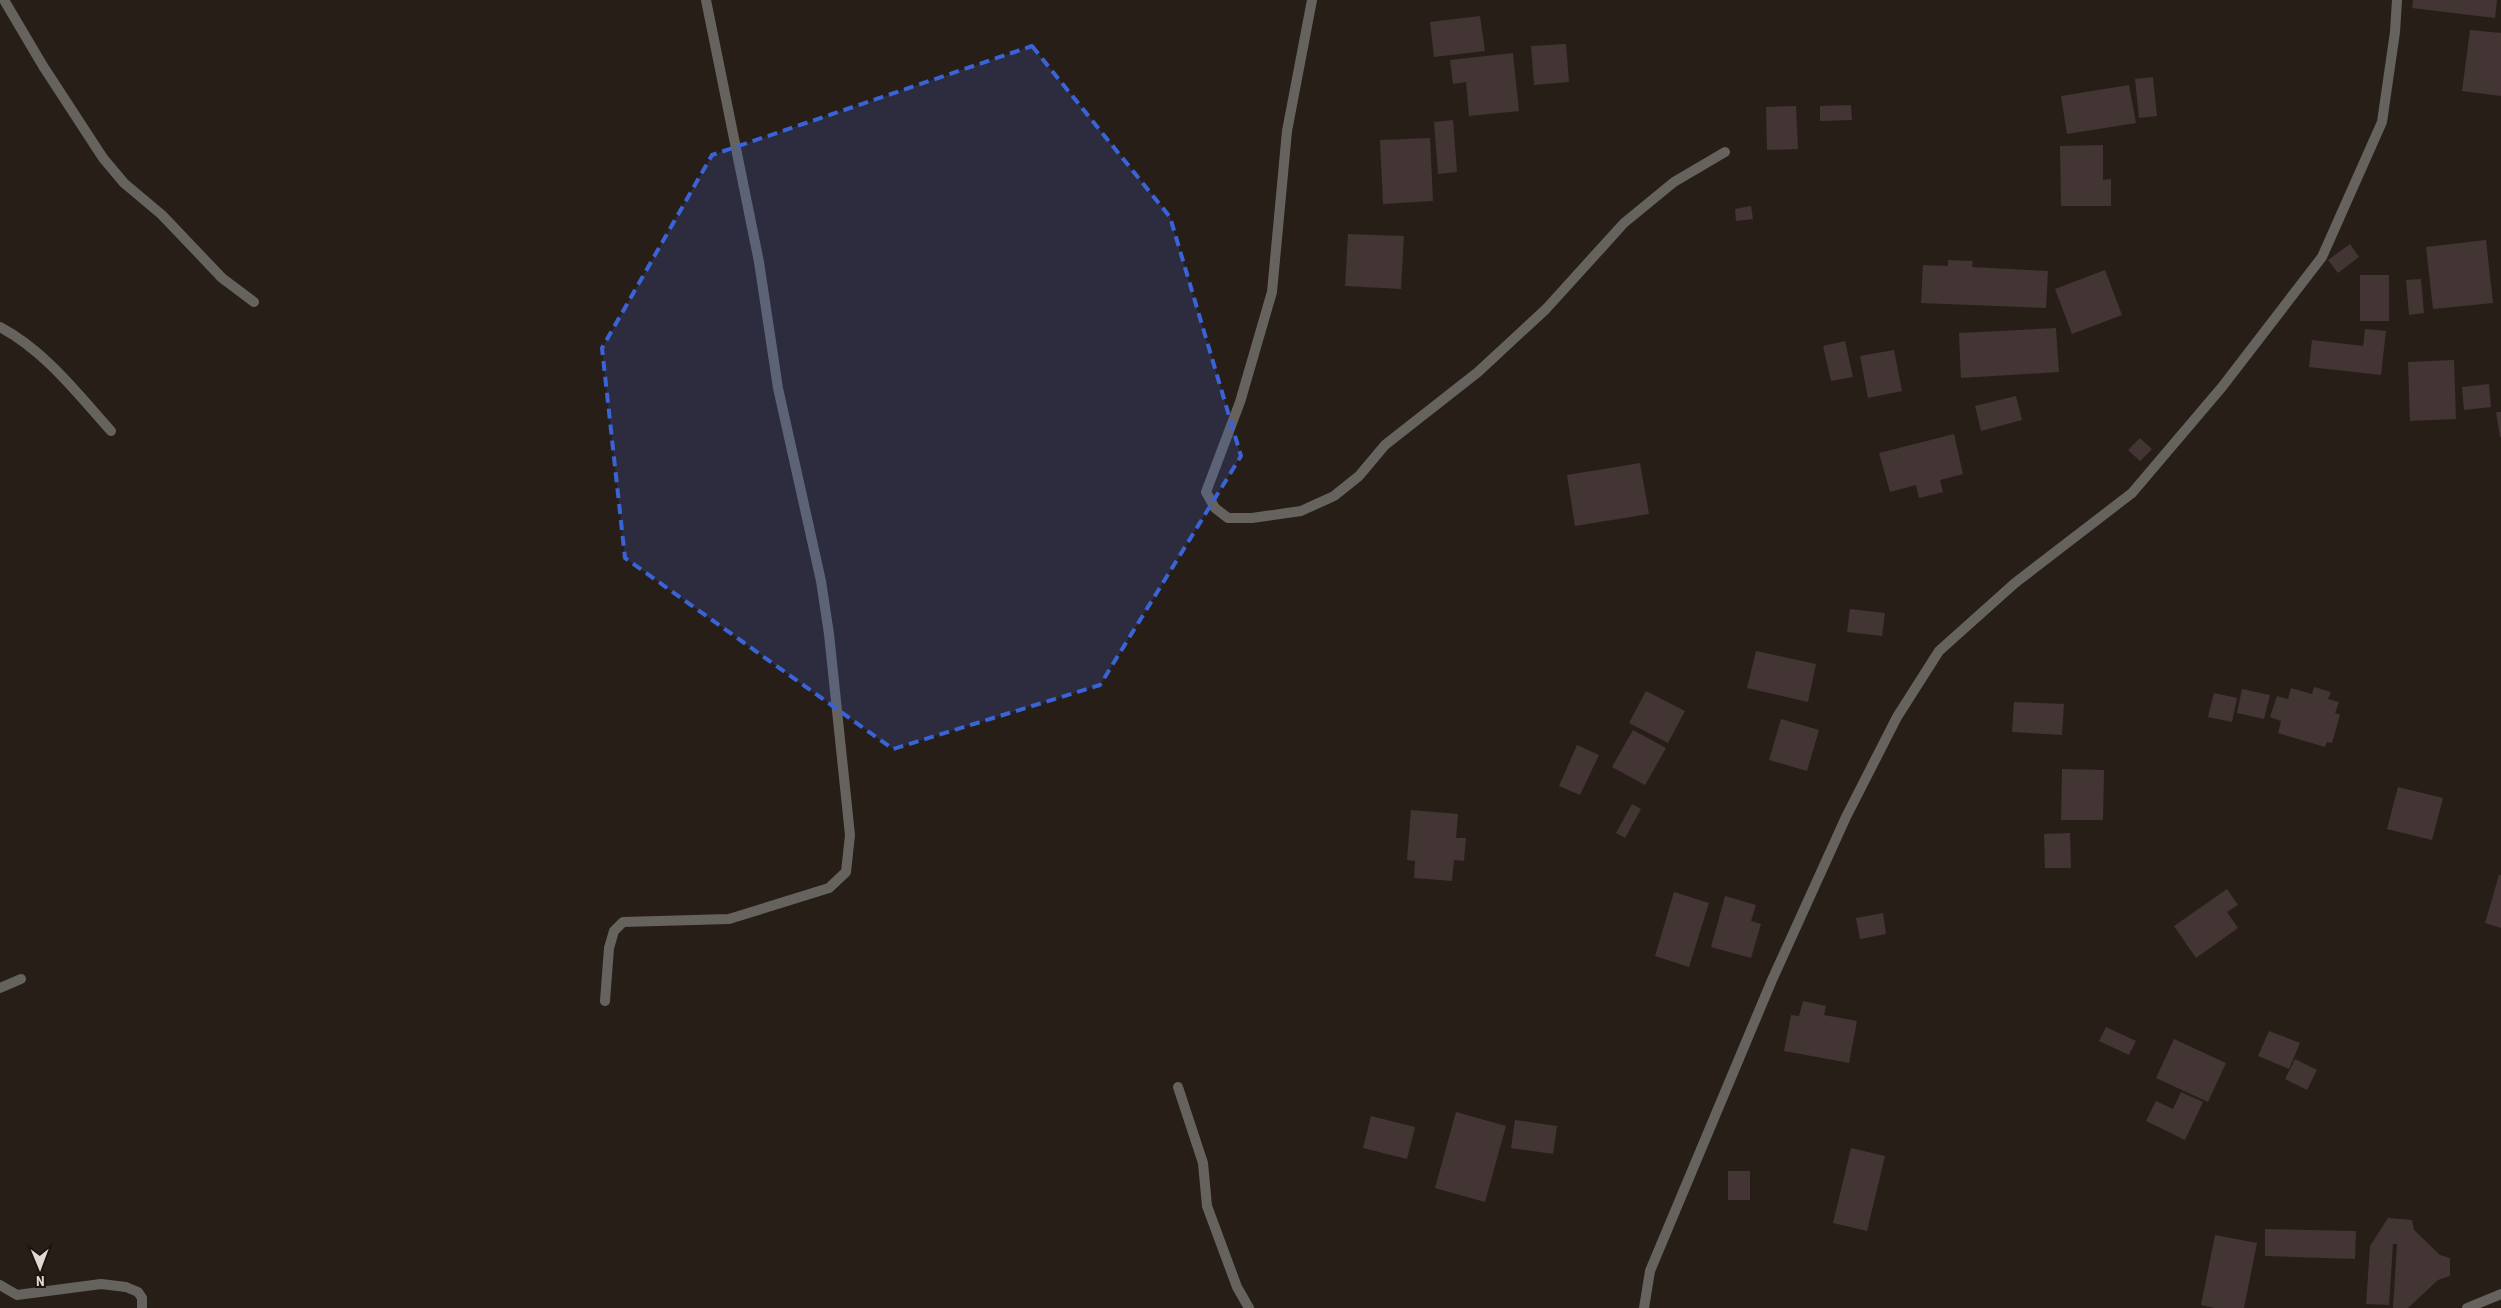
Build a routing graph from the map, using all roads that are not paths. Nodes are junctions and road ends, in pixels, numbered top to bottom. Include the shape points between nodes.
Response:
1 (4, 0) edge
2 (706, 0) edge
3 (1312, 0) edge
4 (2397, 0) edge
5 (1725, 152) dead end
6 (254, 302) dead end
7 (0, 328) edge
8 (111, 431) dead end
9 (20, 979) dead end
10 (0, 988) edge
11 (604, 1001) dead end
12 (1178, 1087) dead end
13 (0, 1285) edge
14 (2501, 1294) edge
15 (142, 1308) edge
16 (1248, 1308) edge
17 (1644, 1308) edge
18 (2467, 1308) edge

1 - 6 street via 103,158 124,183 162,214 222,278
2 - 11 street via 759,262 778,388 821,581 850,835 846,872 829,888 729,919 622,922 614,931 609,948
3 - 5 street via 1287,131 1272,292 1240,402 1206,492 1215,508 1228,518 1301,511 1334,496 1359,476 1385,445 1478,372 1546,308 1624,223 1674,182
4 - 17 street via 2382,122 2322,257 2222,387 2132,493 2015,583 1939,651 1897,716 1842,826 1734,1069 1650,1271
7 - 8 street via 41,354
9 - 10 street
12 - 16 street via 1204,1163 1207,1206
13 - 15 street via 17,1295 100,1284 126,1287 138,1292
14 - 18 street

